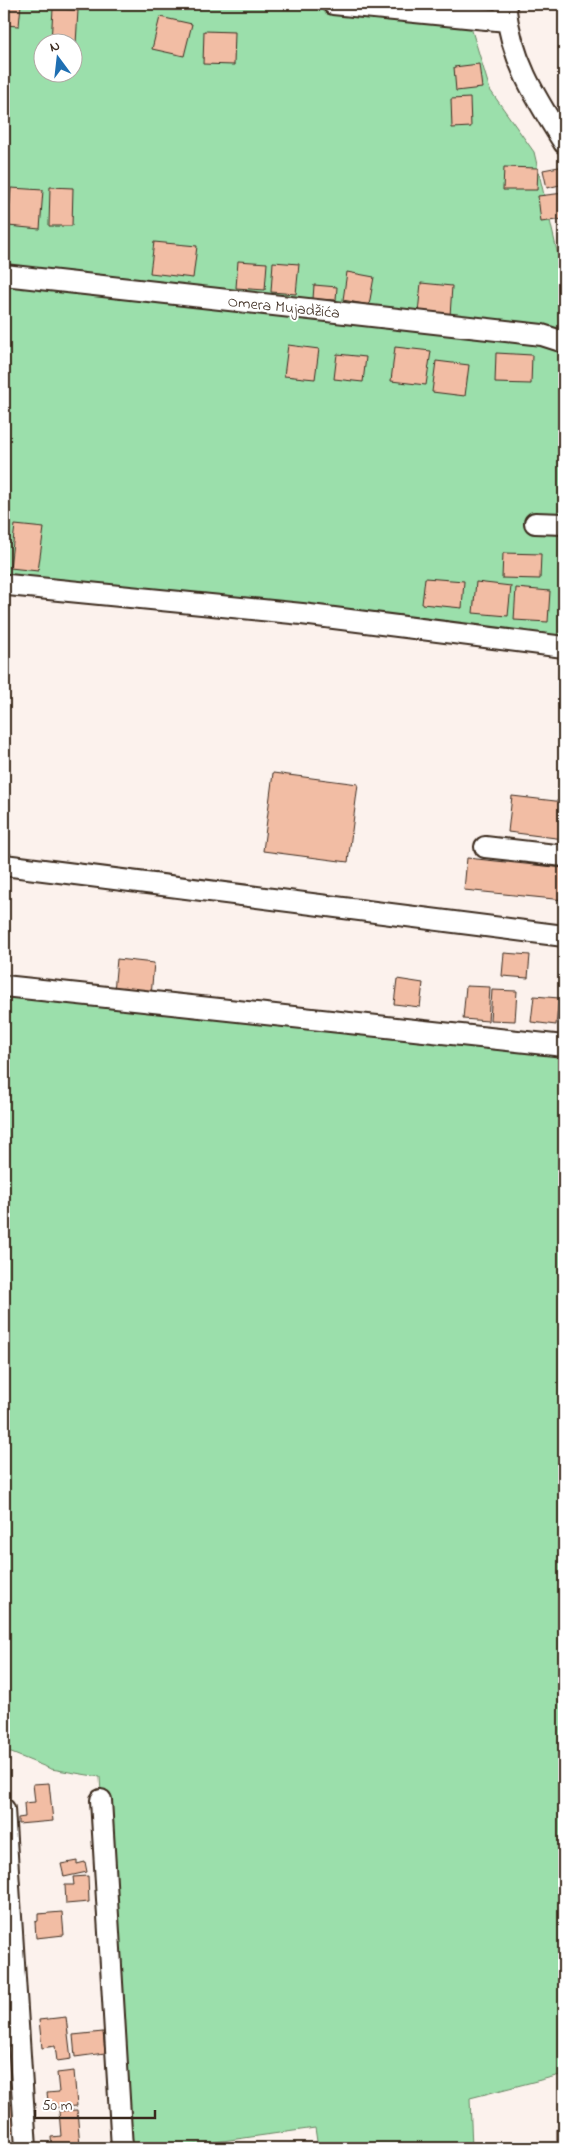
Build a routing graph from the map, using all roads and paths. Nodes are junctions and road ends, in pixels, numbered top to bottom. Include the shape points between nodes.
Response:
1 (332, 4) edge
2 (506, 12) edge
3 (564, 143) edge
4 (4, 274) edge
5 (564, 342) edge
6 (535, 523) dead end
7 (564, 524) edge
8 (8, 585) dead end
9 (564, 647) edge
10 (485, 847) dead end
11 (564, 856) edge
12 (4, 865) edge
13 (564, 936) edge
14 (4, 986) edge
15 (564, 1046) edge
16 (101, 1800) dead end
17 (4, 1809) edge
18 (26, 2148) edge
19 (122, 2148) edge

1 - 2 street
2 - 3 street via 511,42 524,74
4 - 5 street, Omera Mujadžića via 542,335
6 - 7 street
8 - 9 street via 302,614
10 - 11 street
12 - 13 street
14 - 15 street
16 - 19 street
17 - 18 street

